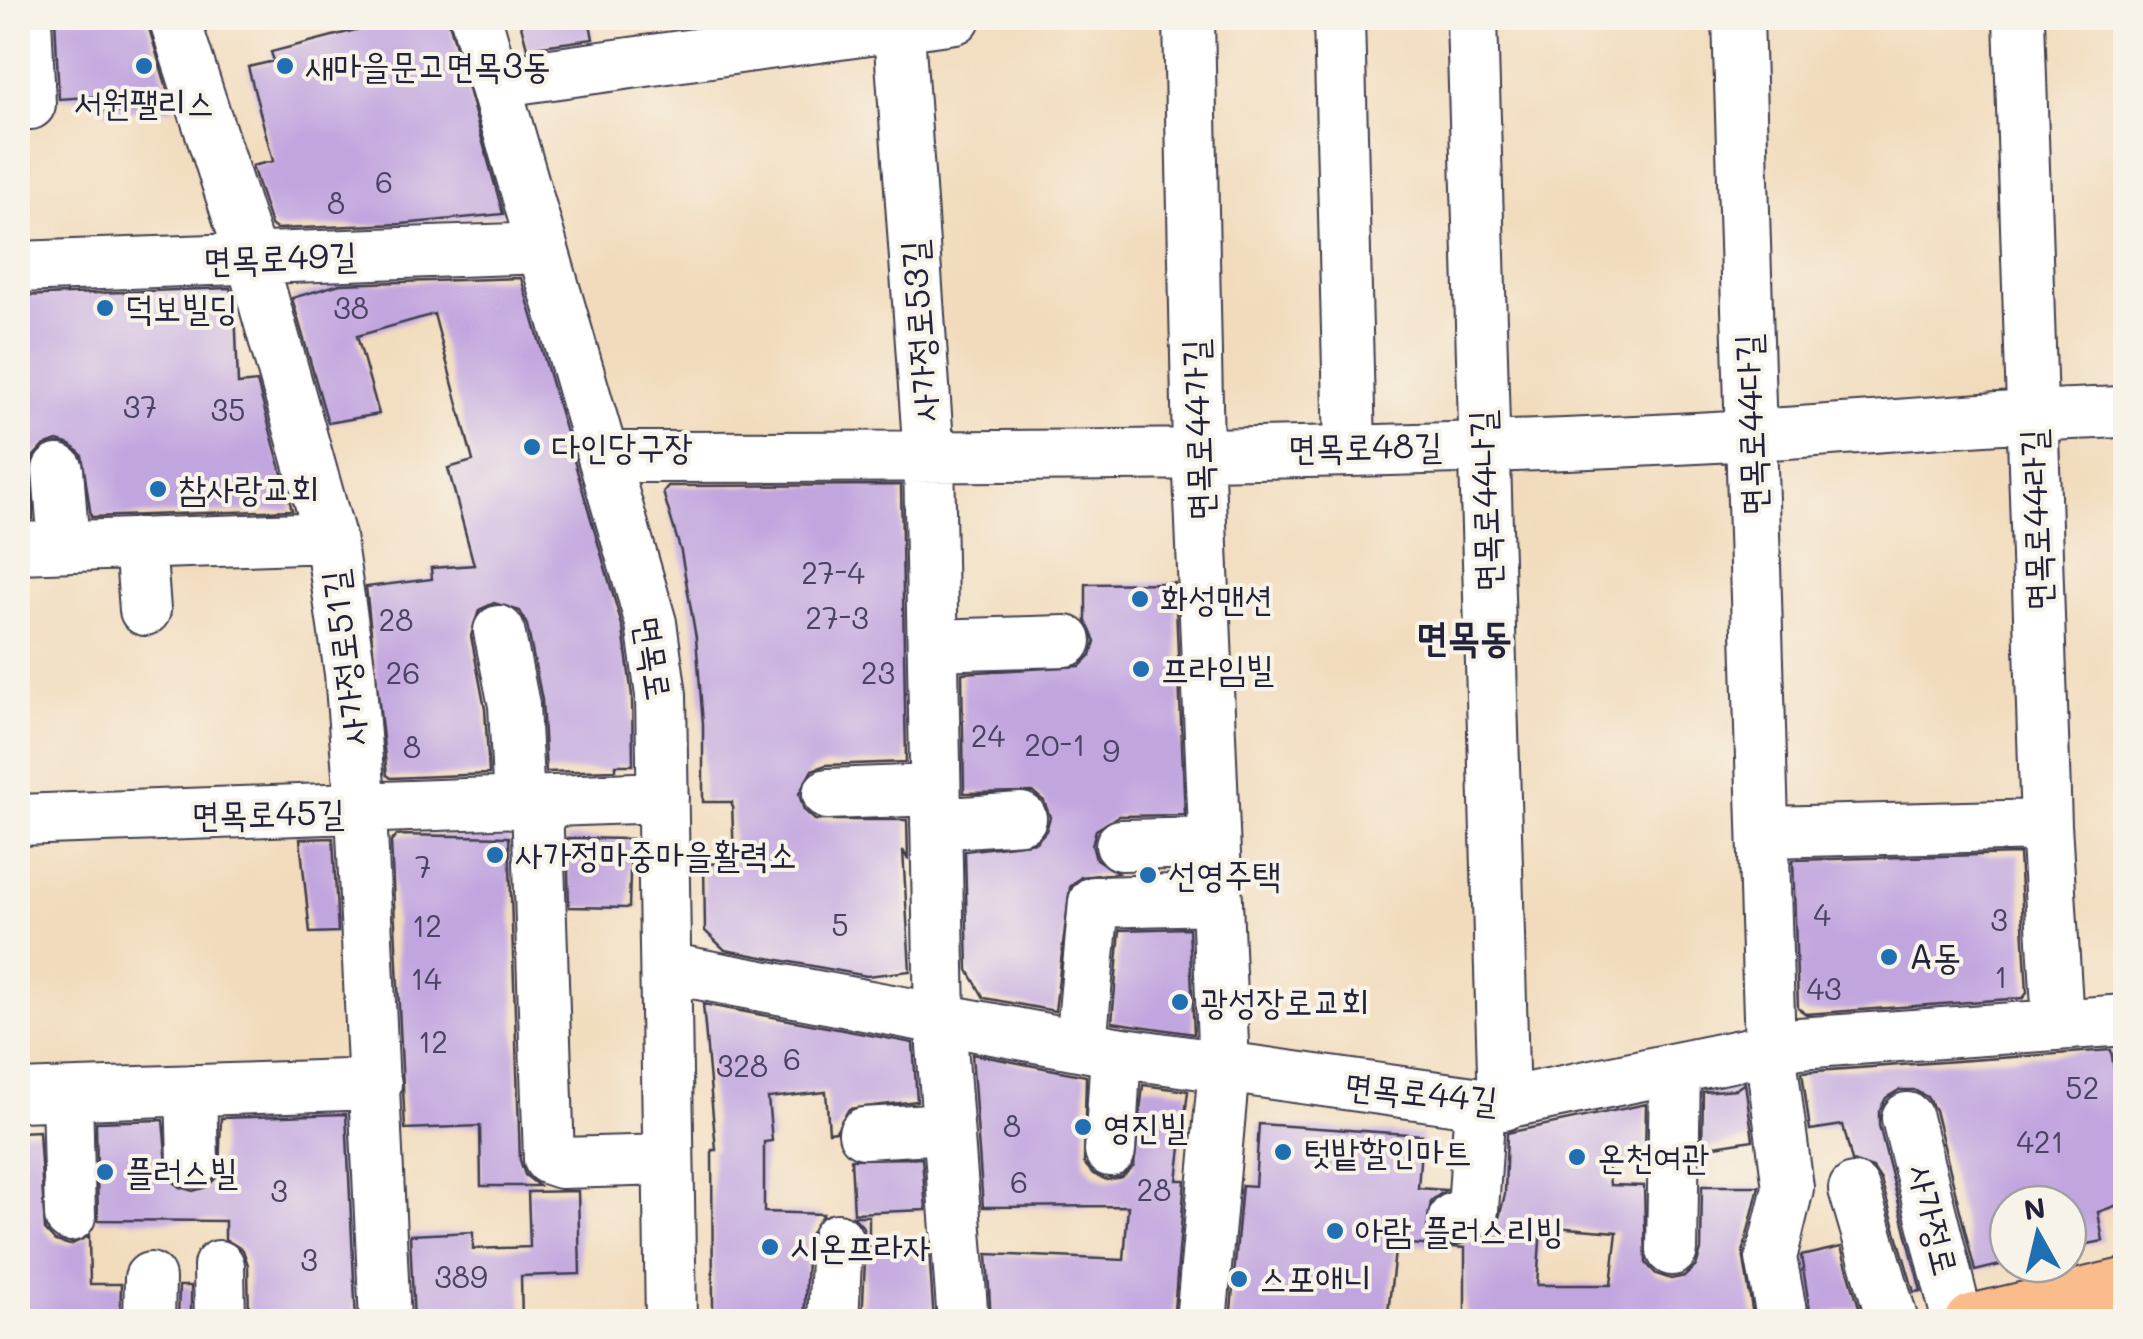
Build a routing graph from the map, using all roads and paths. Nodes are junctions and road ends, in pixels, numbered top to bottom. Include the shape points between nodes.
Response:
1 (26, 18) edge
2 (174, 18) edge
3 (476, 18) edge
4 (954, 18) edge
5 (1190, 18) edge
6 (1338, 18) edge
7 (1472, 18) edge
8 (1738, 18) edge
9 (2019, 18) edge
10 (898, 22) edge
11 (768, 31) edge
12 (494, 82) junction
13 (30, 104) dead end
14 (542, 248) junction
15 (252, 260) junction
16 (18, 267) edge
17 (2126, 412) edge
18 (2033, 414) junction
19 (1751, 436) junction
20 (1483, 445) junction
21 (1350, 448) junction
22 (1198, 451) junction
23 (603, 457) junction
24 (929, 457) junction
25 (58, 470) dead end
26 (330, 537) junction
27 (140, 544) junction
28 (40, 547) edge
29 (145, 610) dead end
30 (499, 631) dead end
31 (1066, 641) dead end
32 (932, 645) junction
33 (828, 794) dead end
34 (663, 797) junction
35 (528, 804) junction
36 (936, 807) junction
37 (362, 811) junction
38 (1022, 818) dead end
39 (18, 820) edge
40 (2046, 824) junction
41 (1764, 832) junction
42 (1214, 843) junction
43 (1121, 845) dead end
44 (1217, 900) junction
45 (666, 968) junction
46 (940, 1020) junction
47 (2126, 1020) edge
48 (2058, 1023) junction
49 (1098, 1049) junction
50 (1770, 1049) junction
51 (1224, 1068) junction
52 (1675, 1069) junction
53 (376, 1084) junction
54 (192, 1090) junction
55 (67, 1095) junction
56 (18, 1096) edge
57 (1492, 1104) junction
58 (1907, 1118) dead end
59 (948, 1128) junction
60 (864, 1133) dead end
61 (1110, 1151) dead end
62 (668, 1160) junction
63 (193, 1162) dead end
64 (1854, 1189) dead end
65 (70, 1216) dead end
66 (1454, 1218) dead end
67 (837, 1238) dead end
68 (1672, 1250) dead end
69 (220, 1266) dead end
70 (2126, 1286) edge
71 (220, 1322) edge
72 (385, 1322) edge
73 (670, 1322) edge
74 (833, 1322) edge
75 (963, 1322) edge
76 (1202, 1322) edge
77 (1783, 1322) edge
78 (1893, 1322) edge
79 (1958, 1322) edge
80 (1974, 1322) edge

1 - 13 street
2 - 15 street, 사가정로51길
3 - 12 street, 면목로
4 - 10 street
5 - 22 street, 면목로44가길
6 - 21 street
7 - 20 street, 면목로44나길
8 - 19 street, 면목로44다길
9 - 18 street, 면목로44라길
10 - 11 street
10 - 24 street, 사가정로53길
11 - 12 street
12 - 14 street, 면목로
14 - 15 street, 면목로49길
14 - 23 street, 면목로
15 - 16 street, 면목로49길
15 - 26 street, 사가정로51길
17 - 18 street, 면목로48길
18 - 19 street, 면목로48길
18 - 40 street, 면목로44라길
19 - 20 street, 면목로48길
19 - 41 street, 면목로44다길
20 - 21 street, 면목로48길
20 - 57 street, 면목로44나길
21 - 22 street, 면목로48길
22 - 24 street, 면목로48길
22 - 42 street, 면목로44가길
23 - 24 street, 면목로48길
23 - 34 street, 면목로 via 651,623 662,696
24 - 32 street, 사가정로53길
25 - 28 street
26 - 27 street
26 - 37 street, 사가정로51길
27 - 28 street
27 - 29 street
30 - 35 street
31 - 32 street
32 - 36 street, 사가정로53길
33 - 36 street
34 - 35 street, 면목로45길
34 - 45 street, 면목로
35 - 37 street, 면목로45길
35 - 62 street via 549,1159
36 - 38 street
36 - 46 street, 사가정로53길
37 - 39 street, 면목로45길
37 - 53 street, 사가정로51길
40 - 41 street
40 - 48 street, 면목로44라길
41 - 50 street, 면목로44다길
42 - 43 street
42 - 44 street, 면목로44가길
44 - 49 street via 1094,902
44 - 51 street, 면목로44가길
45 - 46 street, 면목로44길
45 - 62 street, 면목로
46 - 49 street, 면목로44길
46 - 59 street, 사가정로53길
47 - 48 street, 면목로44길
48 - 50 street, 면목로44길
49 - 51 street, 면목로44길
49 - 61 street
50 - 52 street, 면목로44길
50 - 77 street via 1788,1188 1771,1258
51 - 57 street, 면목로44길
51 - 76 street
52 - 57 street, 면목로44길
52 - 68 street
53 - 54 street
53 - 72 street, 사가정로51길
54 - 55 street
54 - 63 street
55 - 56 street
55 - 65 street
57 - 66 street, 면목로44나길 via 1474,1210
58 - 79 street, 사가정로
59 - 60 street
59 - 75 street, 사가정로53길
62 - 73 street, 면목로
64 - 78 street, 사가정로
67 - 74 street
69 - 71 street
70 - 80 main road

